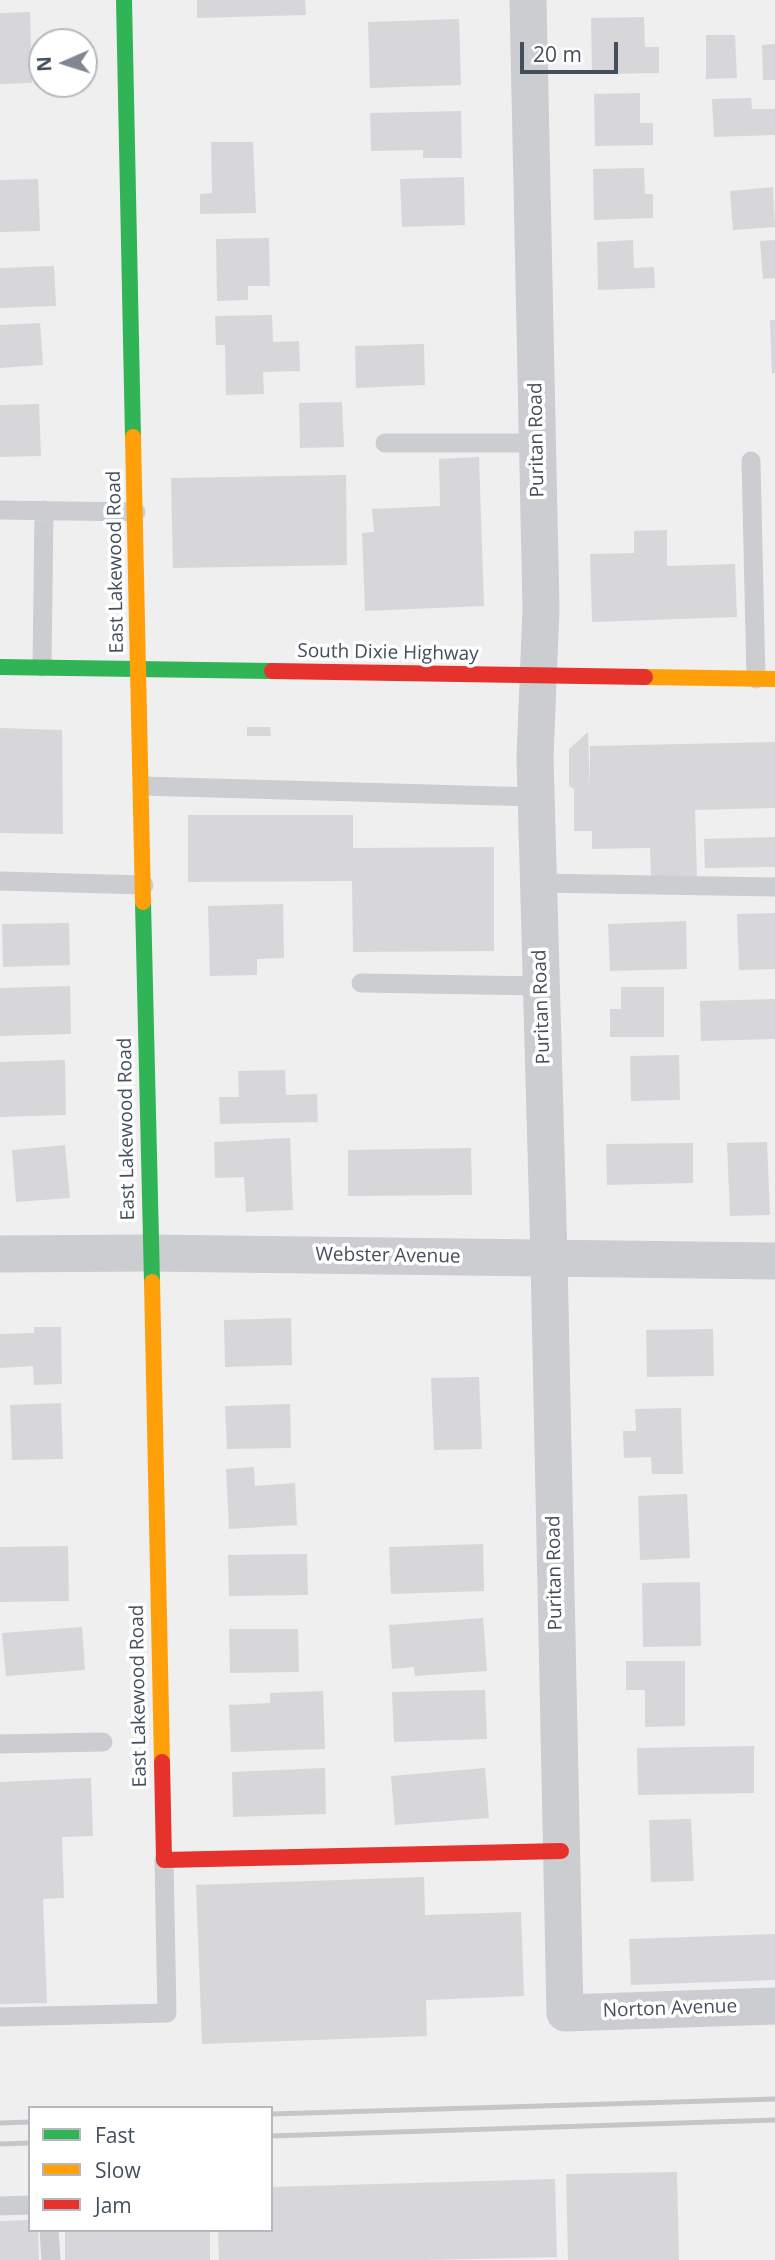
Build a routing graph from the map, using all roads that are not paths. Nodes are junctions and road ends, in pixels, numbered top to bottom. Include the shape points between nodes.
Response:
1 (124, 0) edge
2 (528, 0) edge
3 (385, 443) dead end
4 (538, 443) junction
5 (751, 461) dead end
6 (0, 510) edge
7 (44, 510) junction
8 (136, 512) junction
9 (0, 667) edge
10 (42, 667) junction
11 (140, 669) junction
12 (539, 676) junction
13 (766, 679) edge
14 (142, 786) junction
15 (536, 797) junction
16 (0, 881) edge
17 (538, 883) junction
18 (144, 885) junction
19 (775, 887) edge
20 (361, 983) dead end
21 (541, 986) junction
22 (150, 1253) junction
23 (0, 1254) edge
24 (549, 1258) junction
25 (775, 1261) edge
26 (103, 1742) dead end
27 (0, 1744) edge
28 (561, 1850) junction
29 (164, 1860) junction
30 (775, 2006) edge
31 (565, 2013) joint
32 (0, 2017) edge
33 (28, 2205) edge
34 (0, 2206) edge
35 (49, 2232) edge
36 (51, 2260) edge

1 - 8 street, East Lakewood Road
2 - 4 street, Puritan Road
3 - 4 lane
4 - 12 street, Puritan Road
5 - 13 lane
6 - 7 lane
7 - 8 lane
7 - 10 lane
8 - 11 street, East Lakewood Road
9 - 10 street, South Dixie Highway
10 - 11 street, South Dixie Highway
11 - 12 street, South Dixie Highway
11 - 14 street, East Lakewood Road
12 - 13 street, South Dixie Highway
12 - 15 street, Puritan Road
14 - 15 lane
14 - 18 street, East Lakewood Road
15 - 17 street, Puritan Road
16 - 18 lane
17 - 19 lane
17 - 21 street, Puritan Road
18 - 22 street, East Lakewood Road
20 - 21 lane
21 - 24 street, Puritan Road
22 - 23 street, Webster Avenue
22 - 24 street, Webster Avenue
22 - 29 street, East Lakewood Road
24 - 25 street, Webster Avenue
24 - 28 street, Puritan Road
26 - 27 lane
28 - 29 street
28 - 31 street, Puritan Road
29 - 32 lane via 167,2013
30 - 31 street, Norton Avenue
33 - 34 lane
35 - 36 lane

